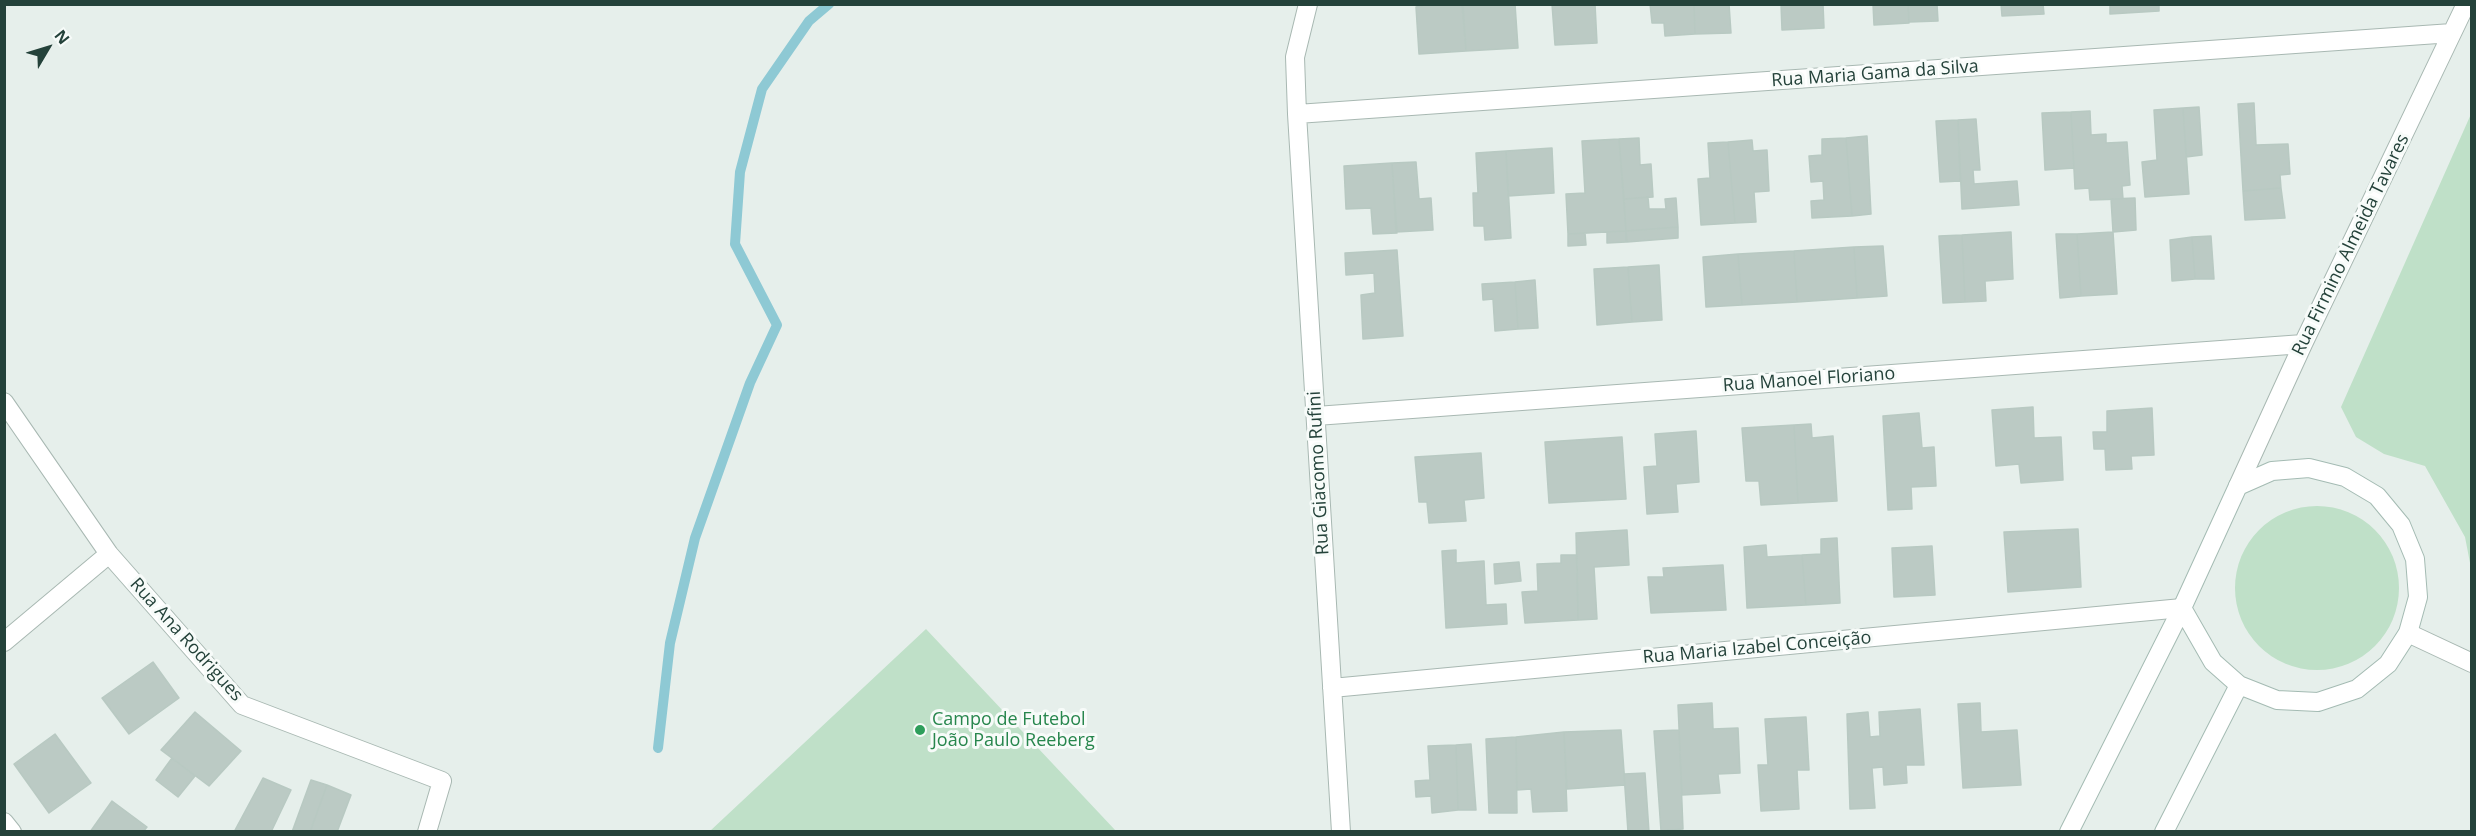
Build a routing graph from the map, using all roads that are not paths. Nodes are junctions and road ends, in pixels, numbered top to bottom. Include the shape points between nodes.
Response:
1 (1308, 4) edge
2 (2466, 4) edge
3 (2452, 33) junction
4 (1297, 114) junction
5 (2303, 344) junction
6 (4, 402) edge
7 (1316, 416) junction
8 (2238, 486) junction
9 (109, 554) junction
10 (2182, 608) junction
11 (2409, 633) junction
12 (4, 642) edge
13 (2472, 663) edge
14 (2239, 685) junction
15 (1332, 688) junction
16 (4, 822) edge
17 (12, 831) edge
18 (427, 831) edge
19 (1341, 831) edge
20 (2069, 831) edge
21 (2164, 831) edge

1 - 4 street, Rua Giacomo Rufini via 1295,57
2 - 3 street, Rua Firmino Almeida Tavares
3 - 4 street, Rua Maria Gama da Silva
3 - 5 street, Rua Firmino Almeida Tavares
4 - 7 street, Rua Giacomo Rufini
5 - 7 street, Rua Manoel Floriano
5 - 8 street, Rua Firmino Almeida Tavares
6 - 9 street, Rua Ana Rodrigues
7 - 15 street, Rua Giacomo Rufini
8 - 10 street, Rua Firmino Almeida Tavares
8 - 11 street via 2272,471 2309,468 2345,477 2377,496 2401,525 2415,559 2418,597
9 - 12 street
9 - 18 street, Rua Ana Rodrigues via 242,705 442,781
10 - 14 street via 2213,662
10 - 15 street, Rua Maria Izabel Conceição
10 - 20 street, Rua Firmino Almeida Tavares
11 - 13 street
11 - 14 street via 2388,664 2357,689 2318,702 2277,700
14 - 21 street
15 - 19 street, Rua Giacomo Rufini
16 - 17 street

